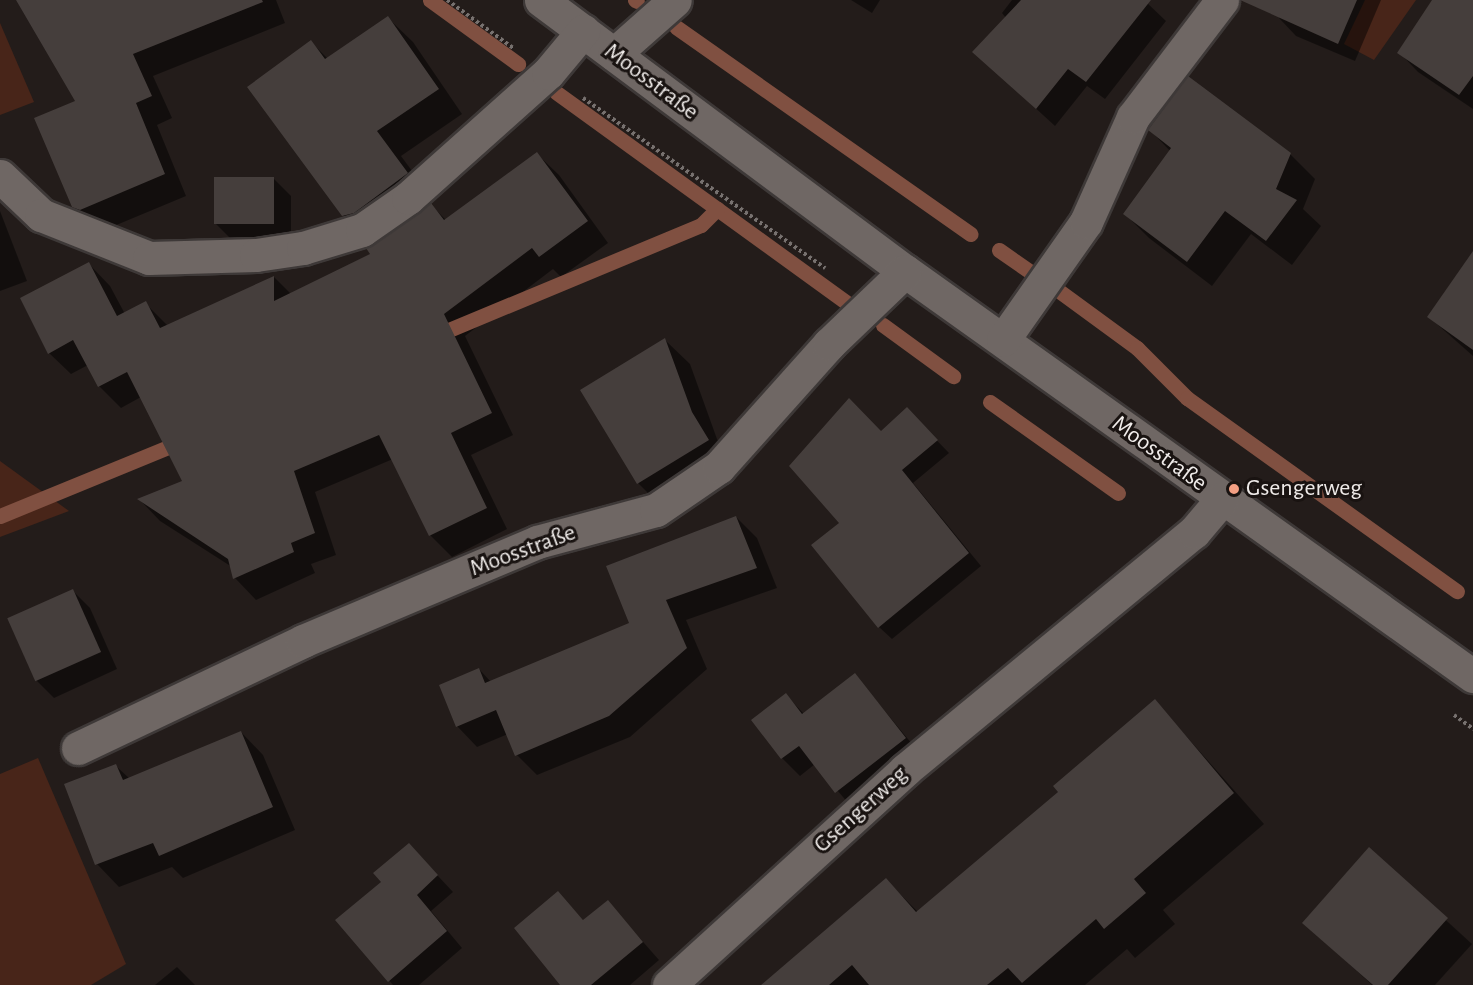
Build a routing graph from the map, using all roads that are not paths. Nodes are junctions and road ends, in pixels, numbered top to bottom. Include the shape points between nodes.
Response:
1 (541, 0) edge
2 (675, 0) edge
3 (1222, 0) edge
4 (583, 31) junction
5 (614, 54) junction
6 (0, 176) edge
7 (905, 271) junction
8 (1003, 340) junction
9 (1221, 500) junction
10 (1473, 676) edge
11 (78, 748) dead end
12 (669, 985) edge

1 - 4 street, Moosstraße
2 - 5 street
3 - 8 street via 1133,117 1086,222
4 - 5 street, Moosstraße
4 - 6 street via 548,74 408,198 362,230 303,248 256,255 149,258 41,215
5 - 7 street, Moosstraße
7 - 8 street, Moosstraße
7 - 11 street, Moosstraße via 829,344 719,467 656,510 537,542 303,641
8 - 9 street, Moosstraße
9 - 10 street, Moosstraße
9 - 12 street, Gsengerweg via 1194,532 905,770

